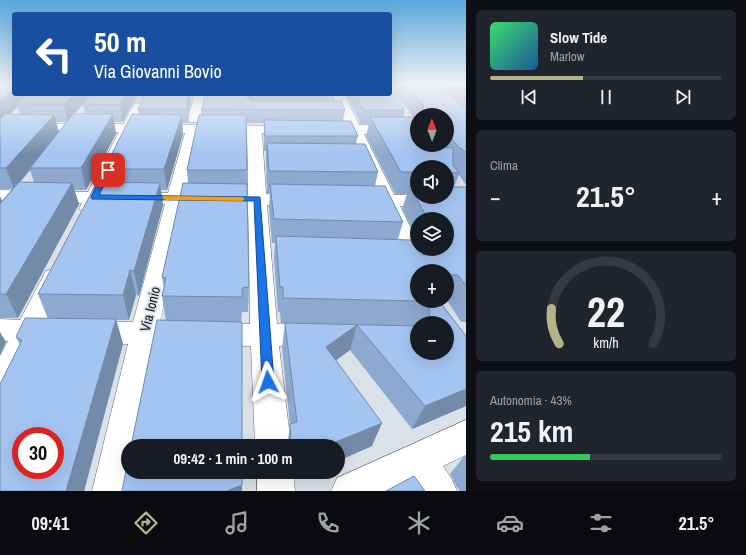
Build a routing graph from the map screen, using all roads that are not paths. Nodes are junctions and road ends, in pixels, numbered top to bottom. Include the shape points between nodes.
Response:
1 (139, 108) edge
2 (198, 108) edge
3 (340, 108) edge
4 (86, 111) edge
5 (406, 118) edge
6 (254, 121) junction
7 (410, 123) edge
8 (194, 124) junction
9 (0, 127) edge
10 (128, 128) junction
11 (355, 129) junction
12 (410, 131) edge
13 (68, 134) junction
14 (455, 184) edge
15 (94, 197) junction
16 (178, 198) junction
17 (258, 199) junction
18 (319, 200) edge
19 (342, 200) edge
20 (388, 201) junction
21 (466, 201) edge
22 (4, 204) edge
23 (80, 225) edge
24 (390, 254) edge
25 (63, 260) edge
26 (416, 263) edge
27 (0, 330) edge
28 (28, 331) junction
29 (144, 333) junction
30 (264, 335) junction
31 (341, 336) edge
32 (0, 386) edge
33 (466, 437) edge
34 (272, 439) edge
35 (415, 460) junction
36 (275, 479) edge
37 (112, 491) edge
38 (276, 491) edge
39 (350, 491) edge
40 (438, 491) edge

1 - 10 street
2 - 8 street, Via Ionio
3 - 11 street
4 - 13 street
5 - 7 street
6 - 8 street
6 - 11 street
6 - 17 street via 263,157
8 - 10 street
8 - 16 street, Via Ionio
9 - 13 street
10 - 13 street
10 - 15 street
11 - 12 street
11 - 20 street via 360,158
14 - 21 street
15 - 16 street
15 - 22 street via 25,190
15 - 23 street
16 - 17 street
16 - 29 street, Via Ionio
17 - 18 street
17 - 30 street via 272,251
19 - 20 street
20 - 21 street
20 - 26 street
24 - 26 street
25 - 28 street
27 - 28 street
28 - 29 street
28 - 32 street
29 - 30 street
29 - 37 street, Via Ionio
30 - 31 street
30 - 34 street
33 - 35 street
35 - 39 street
35 - 40 street
36 - 38 street

